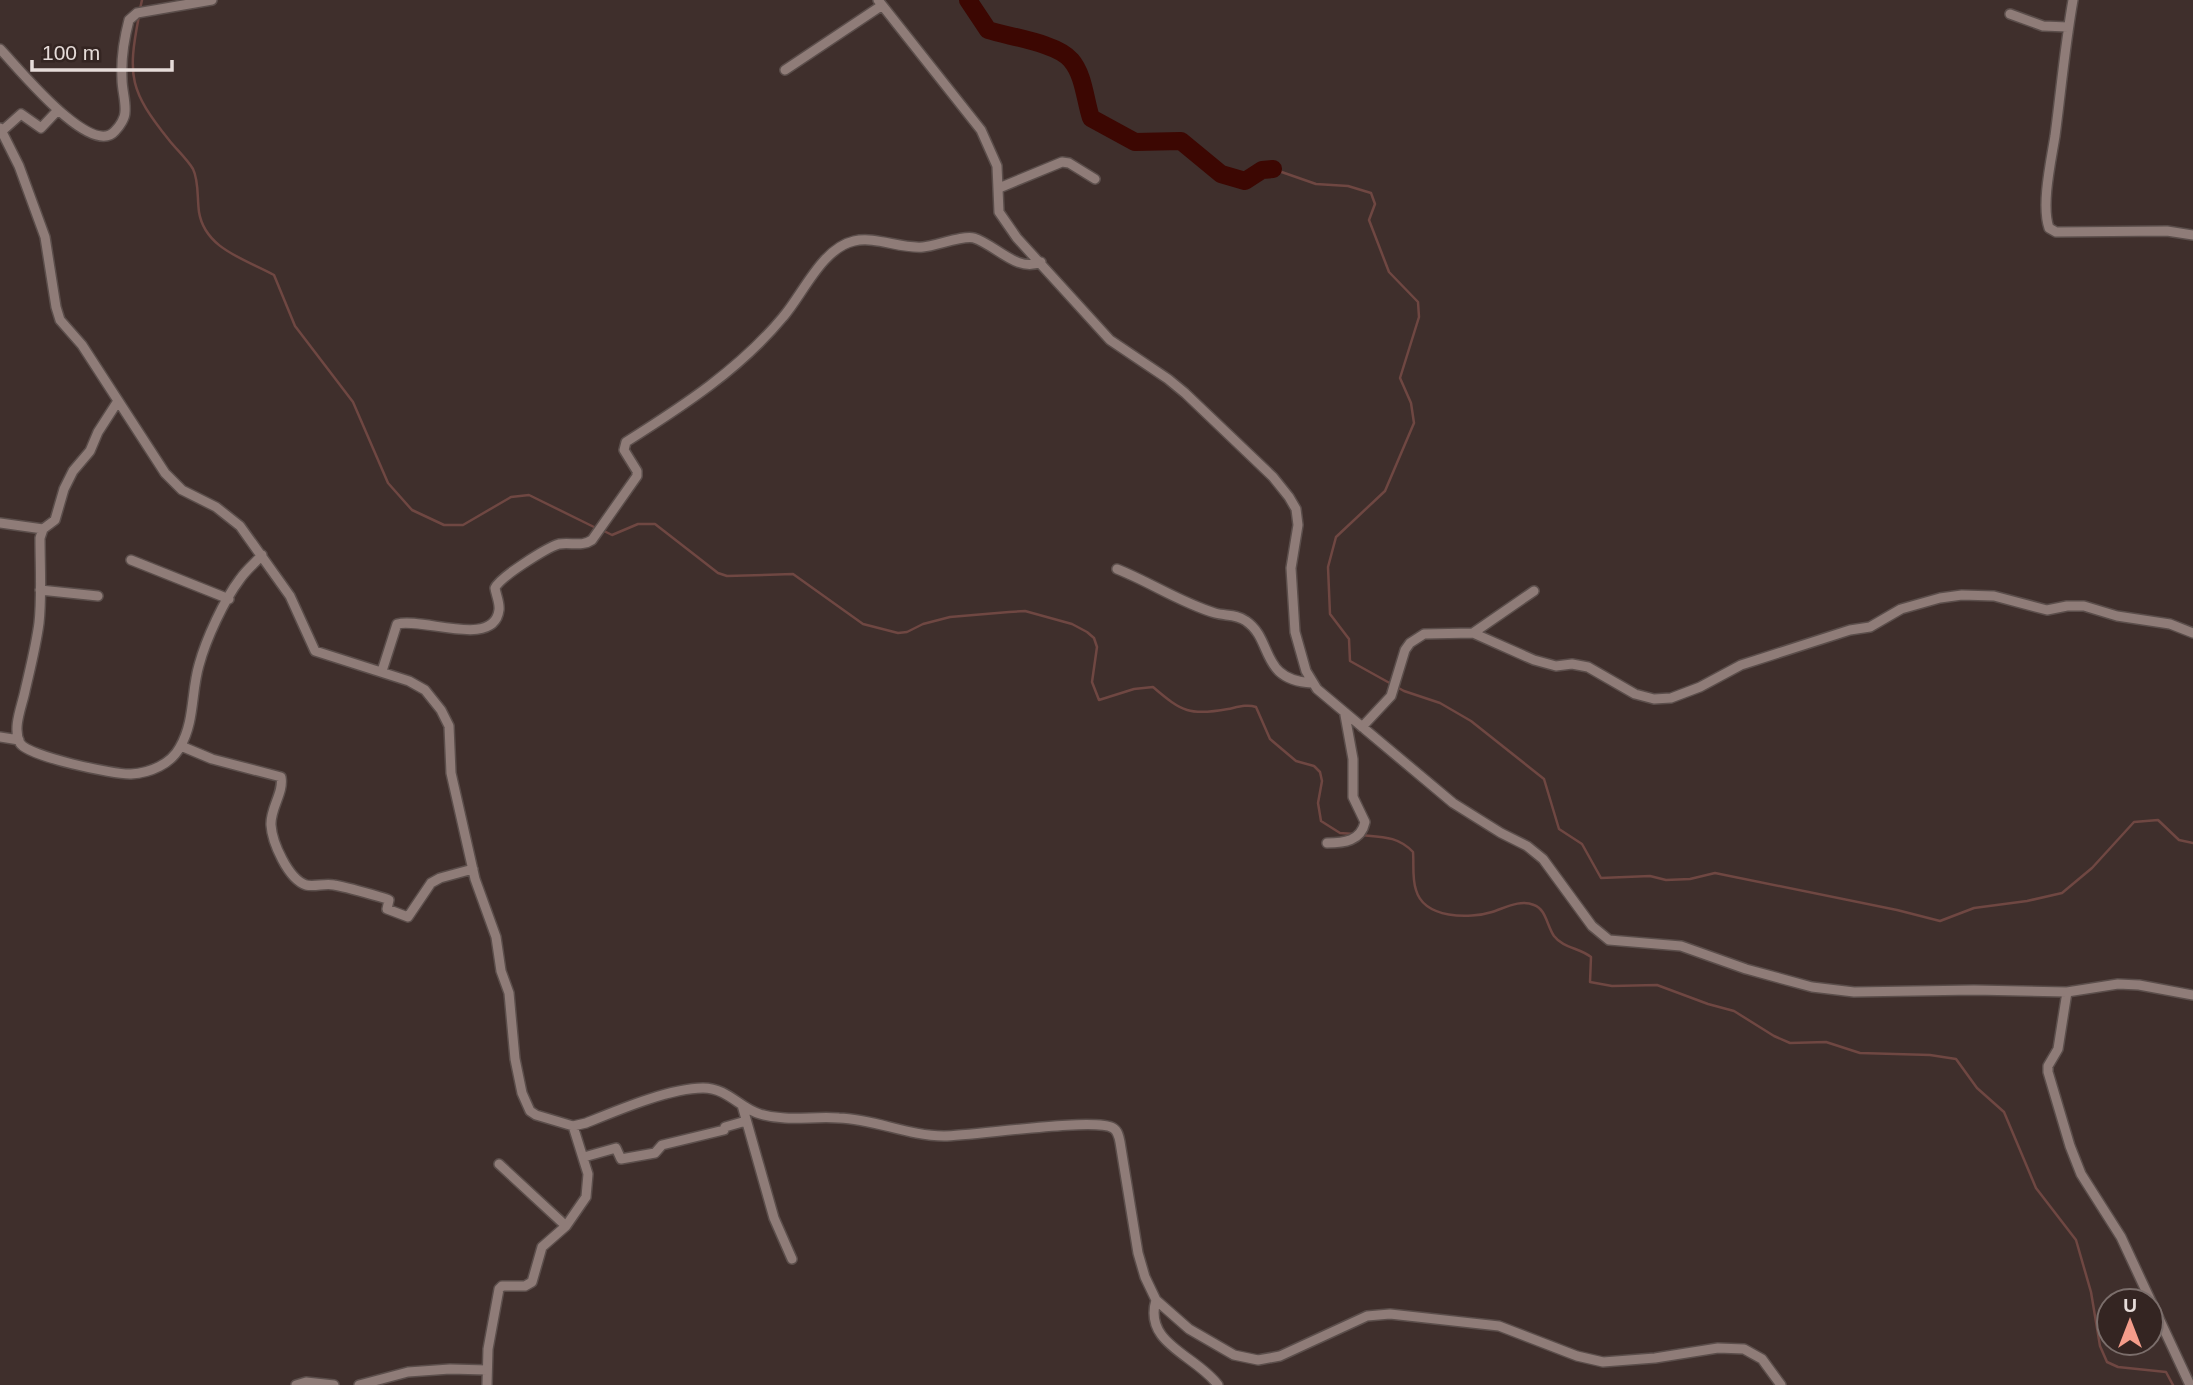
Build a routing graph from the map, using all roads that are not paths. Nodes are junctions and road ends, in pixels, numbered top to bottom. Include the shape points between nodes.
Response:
1 (212, 0) edge
2 (2073, 0) edge
3 (880, 3) edge
4 (2010, 14) dead end
5 (2068, 27) junction
6 (0, 49) edge
7 (785, 69) dead end
8 (58, 110) junction
9 (1, 130) edge
10 (1095, 179) dead end
11 (999, 188) junction
12 (2193, 235) edge
13 (1041, 262) junction
14 (118, 401) junction
15 (0, 523) edge
16 (43, 529) junction
17 (262, 555) junction
18 (131, 560) dead end
19 (1116, 569) dead end
20 (40, 590) junction
21 (1534, 591) dead end
22 (98, 596) dead end
23 (229, 599) junction
24 (2193, 633) edge
25 (1473, 634) junction
26 (383, 671) junction
27 (1312, 683) junction
28 (1345, 715) junction
29 (1362, 727) junction
30 (0, 737) edge
31 (19, 740) junction
32 (181, 746) junction
33 (1327, 843) dead end
34 (473, 869) junction
35 (2067, 992) junction
36 (2193, 995) edge
37 (742, 1105) junction
38 (746, 1121) junction
39 (573, 1126) junction
40 (584, 1157) junction
41 (499, 1164) dead end
42 (566, 1226) junction
43 (792, 1259) dead end
44 (1156, 1300) junction
45 (487, 1370) junction
46 (296, 1385) edge
47 (334, 1385) edge
48 (359, 1385) edge
49 (487, 1385) edge
50 (1218, 1385) edge
51 (1781, 1385) edge
52 (2190, 1385) edge

1 - 8 street via 137,13 129,20 121,76 125,111 112,135 90,132
2 - 5 street
3 - 7 street
3 - 11 street via 981,130 995,159
4 - 5 street via 2043,26
5 - 12 street via 2048,186 2049,228 2056,232
6 - 8 street
8 - 9 street via 41,128 21,114
9 - 14 street via 45,237 60,320
10 - 11 street via 1062,162
11 - 13 street via 999,212
13 - 26 street via 1020,263 969,237 919,247 863,240 837,249 784,317 730,371 626,442 624,450 637,475 594,537 587,543 554,546 502,579 495,588 499,612 487,628 467,631 397,624
13 - 27 street via 1110,340 1185,393 1289,497 1298,525 1291,568 1295,632
14 - 16 street via 73,471 54,520
14 - 17 street via 174,484 226,513
15 - 16 street
16 - 20 street
17 - 23 street
17 - 26 street via 289,596 315,651
18 - 23 street
19 - 27 street via 1216,613 1243,618 1269,660 1284,674
20 - 22 street
20 - 31 street via 39,622 18,721
21 - 25 street
23 - 32 street via 198,666 191,718
24 - 25 street via 2084,606 2047,610 1994,596 1962,595 1925,601 1870,627 1741,665 1700,687 1654,699 1635,694 1588,667 1534,660
25 - 29 street via 1416,638 1405,650 1391,696
26 - 34 street via 425,690 446,718 451,773
27 - 28 street
28 - 29 street
28 - 33 street via 1353,759 1353,797 1366,822 1354,838
29 - 35 street via 1453,803 1543,859 1592,926 1609,940 1681,946 1812,987 1854,992
30 - 31 street
31 - 32 street via 23,748 45,756 128,774 162,765
32 - 34 street via 282,778 271,827 285,865 306,884 332,885 387,899 387,909 408,917 431,883
34 - 39 street via 509,993 515,1059 526,1104 536,1115
35 - 36 street via 2118,984
35 - 52 street via 2058,1049 2048,1072 2070,1146 2081,1174 2121,1237
37 - 38 street
37 - 39 street via 712,1089 685,1089
37 - 44 street via 772,1117 840,1118 940,1136 1088,1124 1113,1128 1120,1142 1138,1253
38 - 40 street via 662,1145 655,1153 621,1159 616,1148
38 - 43 street via 774,1218
39 - 40 street
40 - 42 street via 589,1184 586,1197
41 - 42 street
42 - 45 street via 542,1247 529,1284 499,1289
44 - 50 street via 1153,1319 1158,1331
44 - 51 street via 1189,1329 1234,1355 1258,1360 1291,1353 1367,1315 1390,1314 1499,1326 1603,1362 1744,1349 1767,1365
45 - 48 street via 408,1372
45 - 49 street
46 - 47 street via 306,1381

